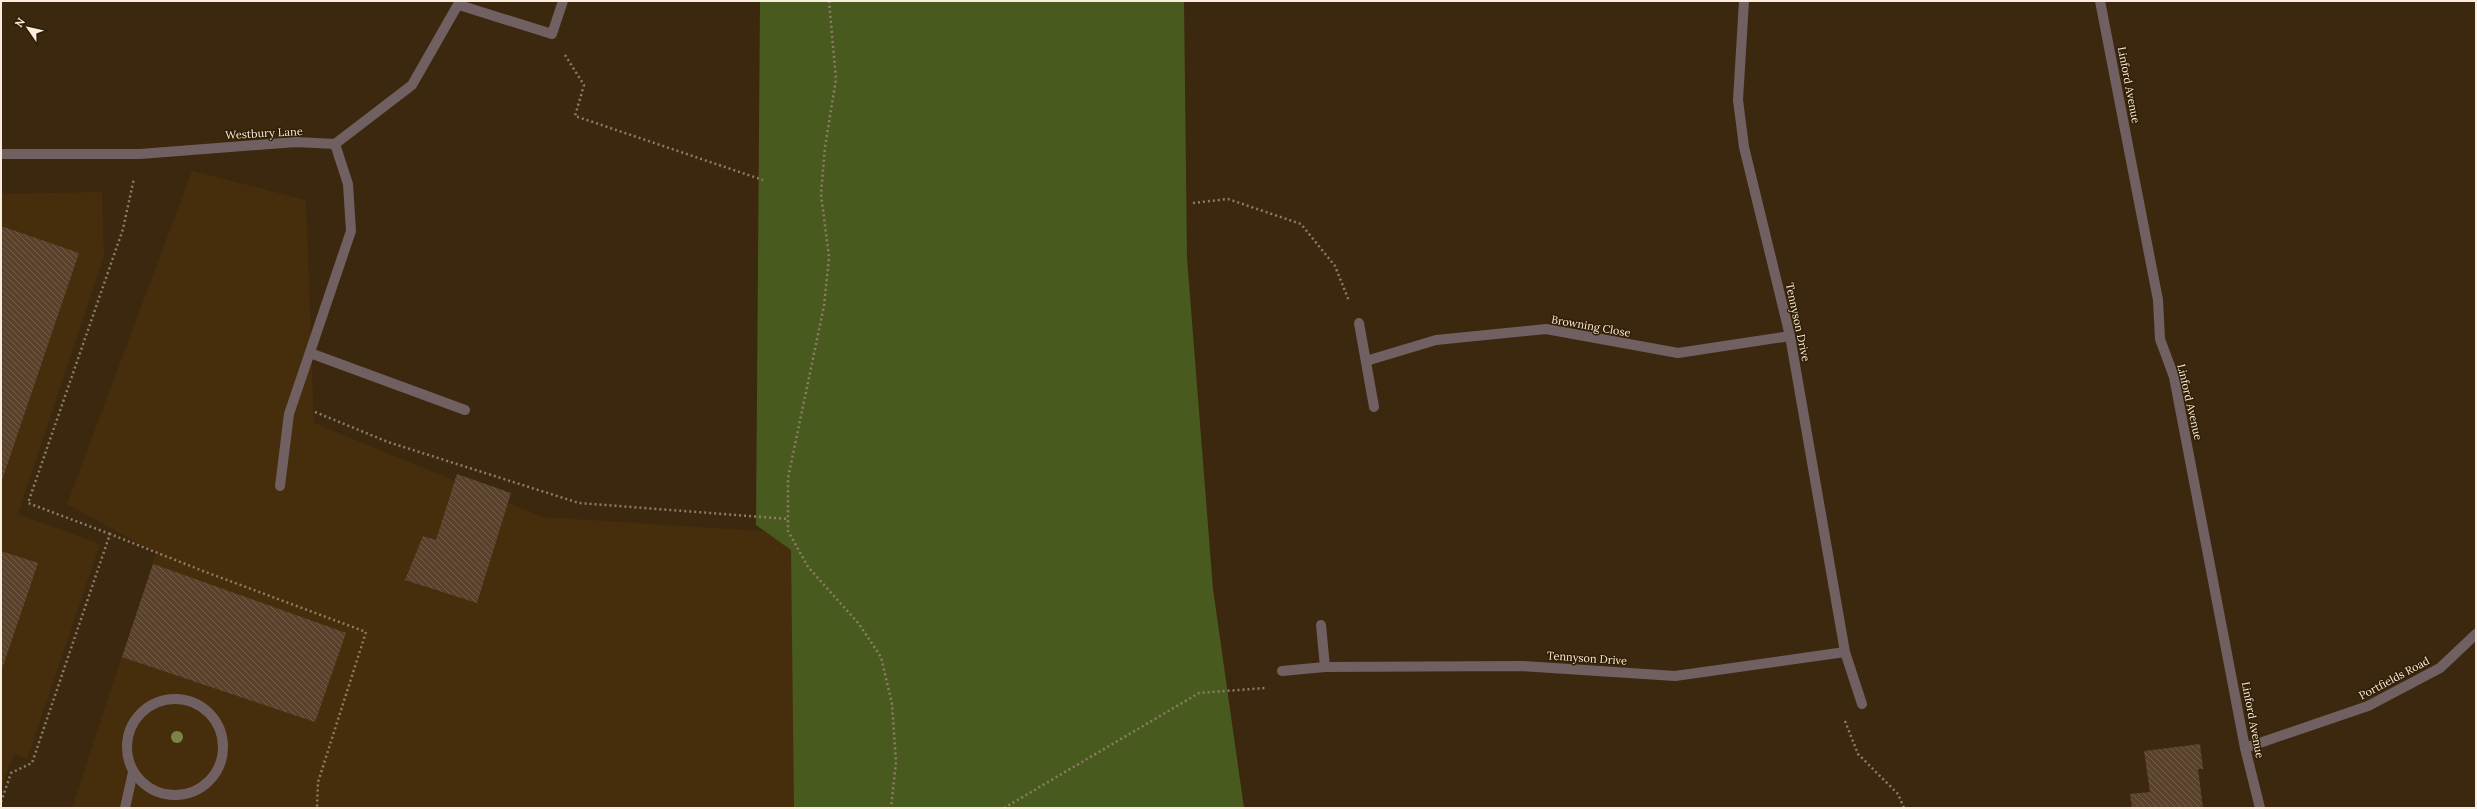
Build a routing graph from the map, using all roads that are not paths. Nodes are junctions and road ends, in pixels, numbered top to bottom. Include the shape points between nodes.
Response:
1 (563, 1) edge
2 (1743, 1) edge
3 (1748, 1) edge
4 (2100, 1) edge
5 (460, 3) edge
6 (335, 144) junction
7 (1, 154) edge
8 (1359, 323) road end
9 (1790, 336) junction
10 (310, 353) junction
11 (1366, 361) junction
12 (1374, 407) dead end
13 (465, 410) dead end
14 (280, 486) dead end
15 (1321, 625) dead end
16 (2476, 634) edge
17 (1845, 652) junction
18 (1325, 667) junction
19 (1282, 671) road end
20 (1862, 704) road end
21 (2245, 748) junction
22 (133, 772) junction
23 (125, 808) edge
24 (2260, 808) edge

1 - 5 street via 552,34
2 - 3 street, Tennyson Drive
2 - 9 street, Tennyson Drive via 1738,100 1744,147
4 - 21 street, Linford Avenue via 2158,300 2160,340 2174,377
5 - 6 street via 412,85
6 - 7 street, Westbury Lane via 296,142 140,154
6 - 10 street via 348,184 351,231
8 - 11 street
9 - 11 street, Browning Close via 1678,353 1546,329 1436,340
9 - 17 street, Tennyson Drive
10 - 13 street
10 - 14 street via 289,414
11 - 12 street
15 - 18 street
16 - 21 street, Portfields Road via 2440,668 2368,706
17 - 18 street, Tennyson Drive via 1675,676 1522,666
17 - 20 street, Tennyson Drive
18 - 19 street, Tennyson Drive
21 - 24 street, Linford Avenue
22 - 22 street via 127,758 131,726 140,713 153,704 168,699 185,699 199,704 212,715 220,728 224,744 222,760 215,774 204,786 189,794 158,793 144,784
22 - 23 street

